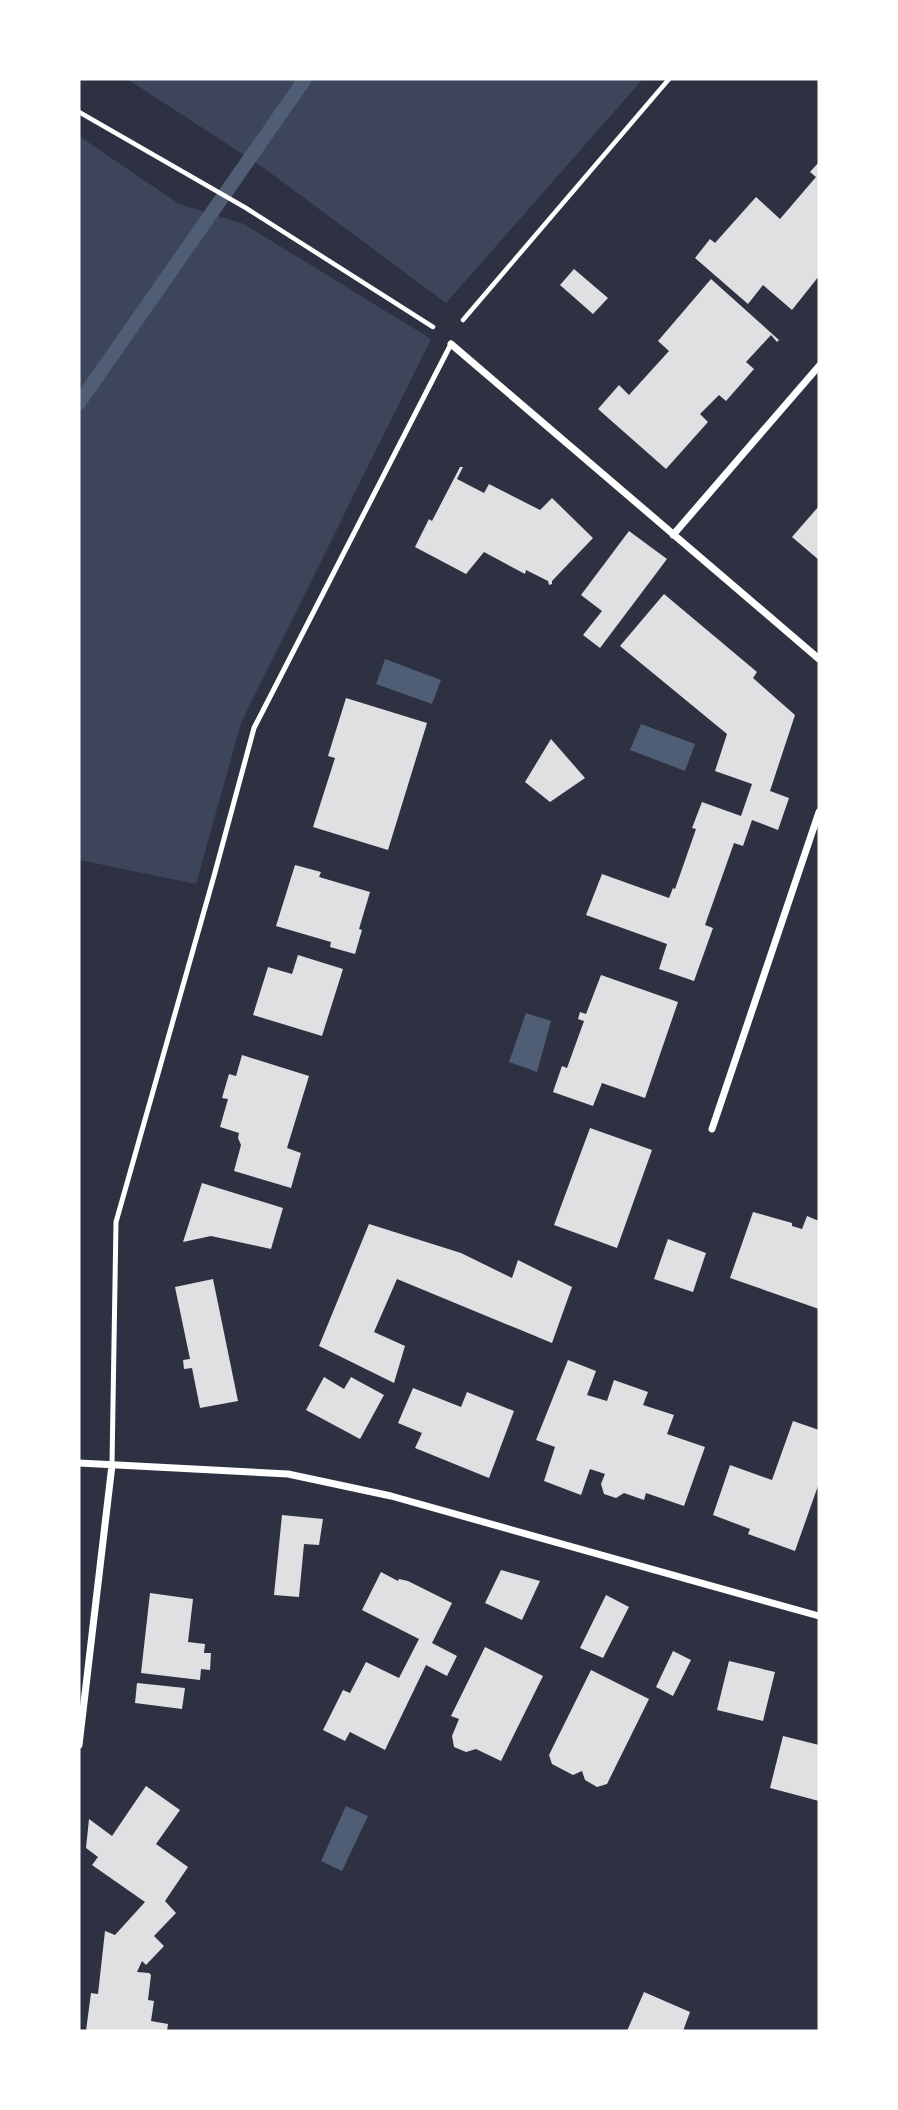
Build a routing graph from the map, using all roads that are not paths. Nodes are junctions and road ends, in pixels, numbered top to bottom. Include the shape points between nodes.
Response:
1 (451, 344) joint
2 (819, 366) edge
3 (673, 535) junction
4 (819, 659) edge
5 (819, 812) edge
6 (712, 1129) dead end
7 (79, 1463) edge
8 (112, 1465) junction
9 (819, 1616) edge
10 (79, 1745) edge

1 - 3 street
1 - 8 lane via 254,728 116,1222
2 - 3 street
3 - 4 street
5 - 6 street
7 - 8 street
8 - 9 street via 288,1474 391,1496
8 - 10 street

